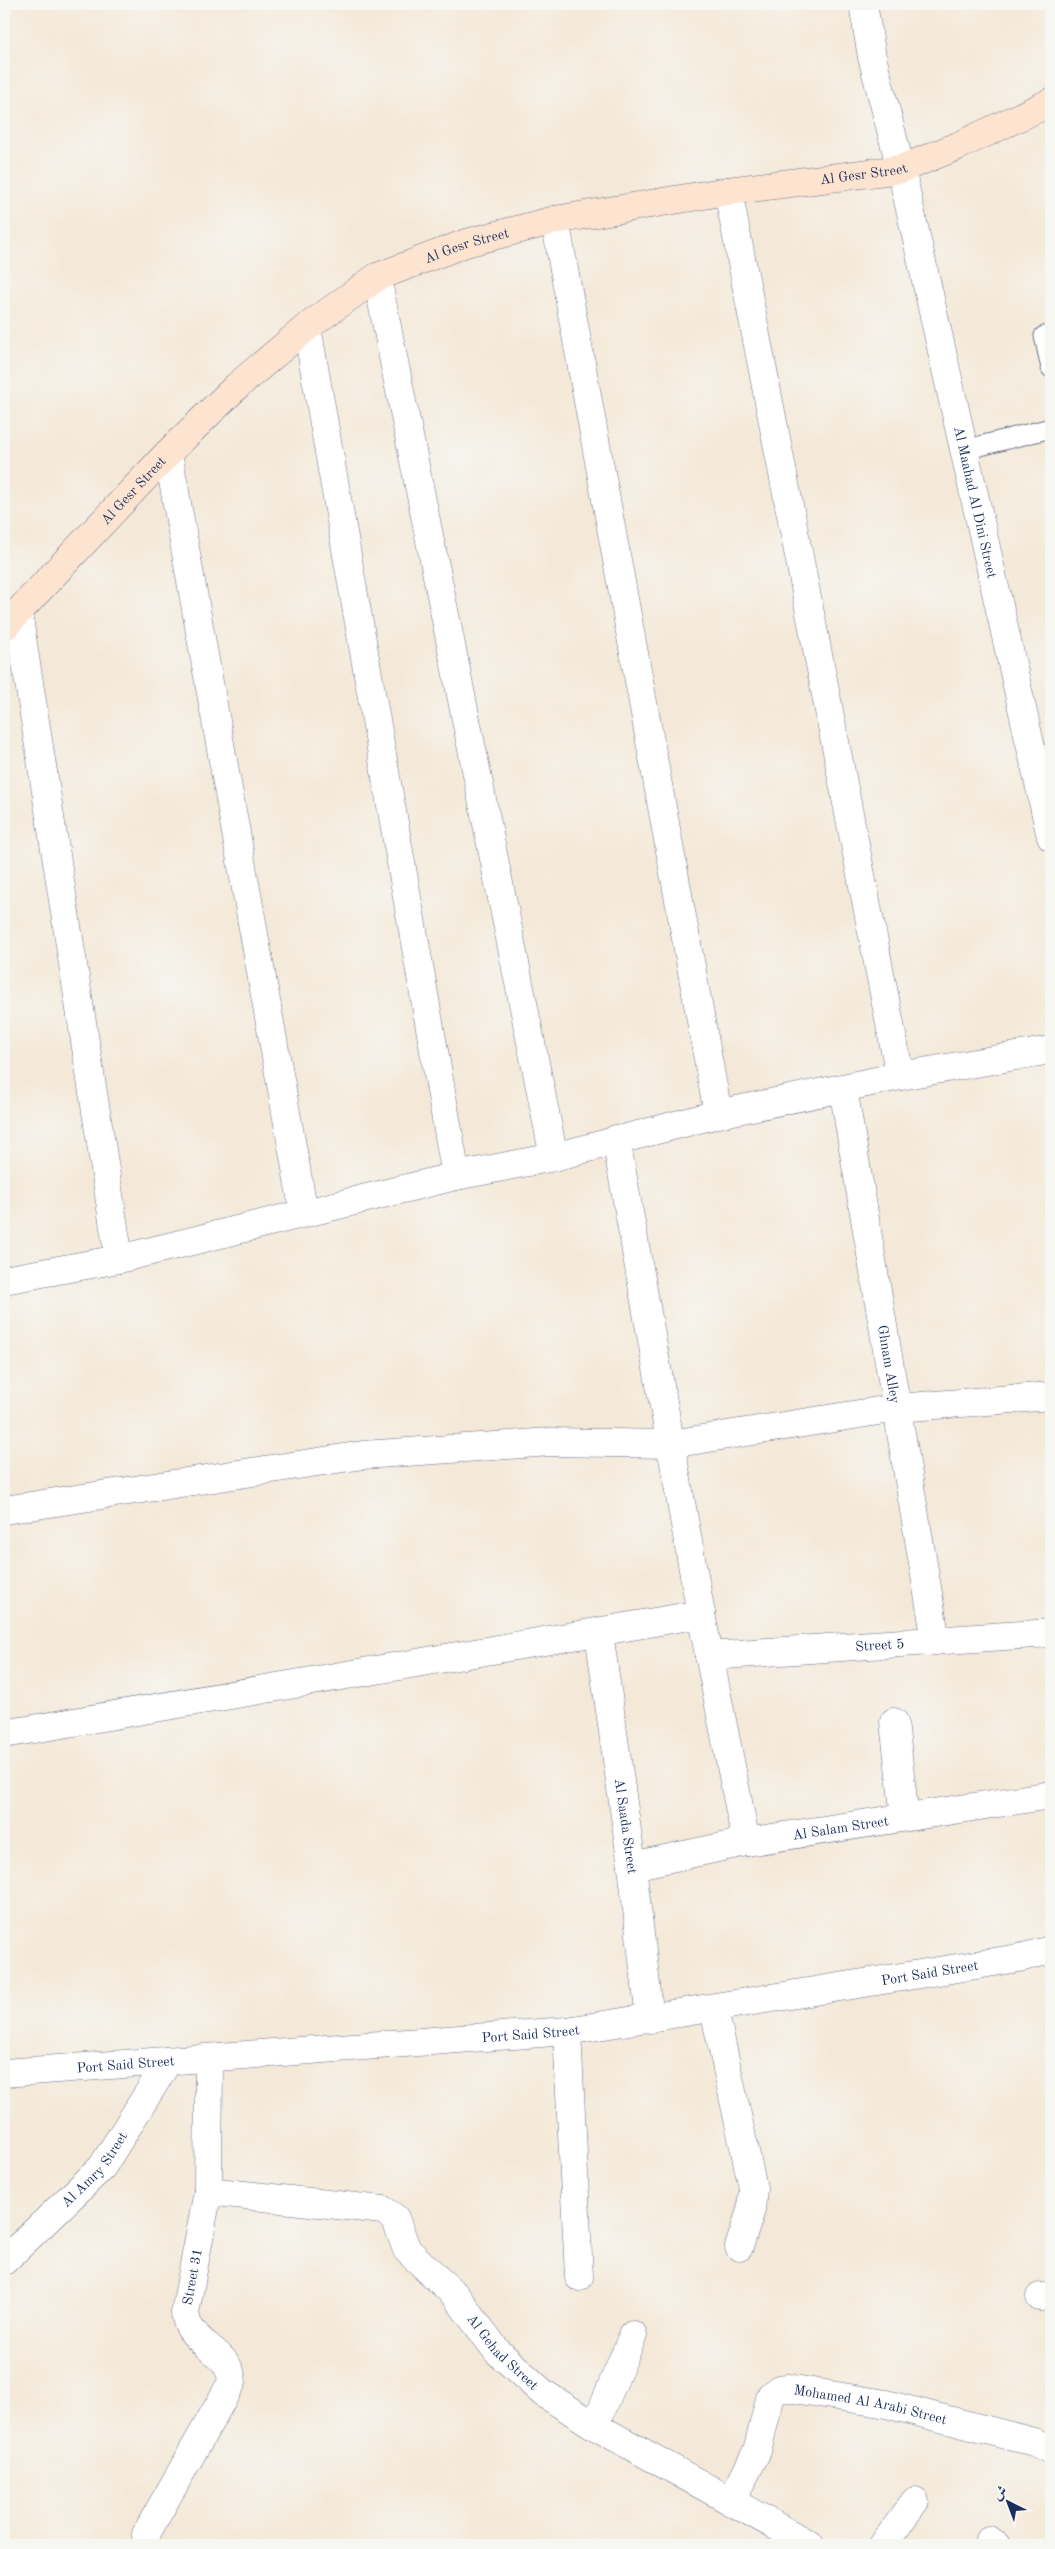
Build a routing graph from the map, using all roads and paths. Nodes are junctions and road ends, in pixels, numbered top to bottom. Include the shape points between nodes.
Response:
1 (862, 4) edge
2 (1051, 102) edge
3 (901, 169) junction
4 (728, 191) junction
5 (555, 220) junction
6 (377, 277) junction
7 (307, 327) junction
8 (1044, 336) dead end
9 (1051, 368) edge
10 (1051, 428) edge
11 (964, 450) junction
12 (168, 453) junction
13 (11, 620) edge
14 (1051, 837) edge
15 (1051, 1050) edge
16 (900, 1076) junction
17 (843, 1088) junction
18 (718, 1114) junction
19 (616, 1140) junction
20 (554, 1157) junction
21 (456, 1176) junction
22 (304, 1213) junction
23 (119, 1259) junction
24 (4, 1280) edge
25 (1051, 1396) edge
26 (897, 1408) junction
27 (671, 1444) junction
28 (4, 1510) edge
29 (700, 1614) junction
30 (599, 1633) junction
31 (1051, 1633) edge
32 (936, 1640) junction
33 (709, 1656) junction
34 (894, 1722) dead end
35 (4, 1734) edge
36 (1051, 1795) edge
37 (906, 1817) junction
38 (746, 1842) junction
39 (632, 1866) junction
40 (1051, 1950) edge
41 (1019, 1958) junction
42 (1051, 1968) edge
43 (714, 2009) junction
44 (650, 2019) junction
45 (567, 2031) junction
46 (209, 2060) junction
47 (167, 2063) junction
48 (4, 2074) edge
49 (208, 2191) junction
50 (739, 2247) dead end
51 (4, 2261) edge
52 (579, 2277) dead end
53 (633, 2335) dead end
54 (595, 2426) junction
55 (1051, 2450) edge
56 (915, 2501) dead end
57 (731, 2502) junction
58 (147, 2545) edge
59 (810, 2545) edge
60 (883, 2545) edge

1 - 3 street, Al Maahad Al Dini Street
2 - 3 street, Al Gesr Street
3 - 4 street, Al Gesr Street
3 - 11 street, Al Maahad Al Dini Street
4 - 5 street, Al Gesr Street
4 - 16 street
5 - 6 street, Al Gesr Street via 466,243
5 - 18 street
6 - 7 street, Al Gesr Street
6 - 20 street
7 - 12 street, Al Gesr Street via 237,386
7 - 21 street
8 - 9 lane
10 - 11 lane
11 - 14 street, Al Maahad Al Dini Street
12 - 13 street, Al Gesr Street
12 - 22 street
13 - 23 street
15 - 16 street
16 - 17 street
17 - 18 street
17 - 26 street, Ghnam Alley
18 - 19 street
19 - 20 street
19 - 27 street
20 - 21 street
21 - 22 street
22 - 23 street
23 - 24 street
25 - 26 street
26 - 27 street
26 - 32 street, Ghnam Alley
27 - 28 street via 551,1442 363,1455
27 - 29 street
29 - 30 street
29 - 33 street
30 - 35 street
30 - 39 street, Al Saada Street
31 - 32 street, Street 5
32 - 33 street, Street 5
33 - 38 street
34 - 37 street
36 - 37 street, Al Salam Street
37 - 38 street, Al Salam Street
38 - 39 street, Al Salam Street
39 - 44 street, Al Saada Street
40 - 41 street, Port Said Street
41 - 42 street
41 - 43 street, Port Said Street
43 - 44 street, Port Said Street
43 - 50 street via 753,2188 751,2210
44 - 45 street, Port Said Street
45 - 46 street, Port Said Street
45 - 52 street
46 - 47 street, Port Said Street
46 - 49 street, Street 31
47 - 48 street, Port Said Street
47 - 51 street, Al Amry Street via 102,2167
49 - 54 street, Al Gehad Street via 389,2213 399,2225 406,2250 455,2295 513,2368 542,2393
49 - 58 street, Street 31 via 185,2313 189,2328 226,2362 232,2382 146,2534
53 - 54 street
54 - 57 street, Al Gehad Street
55 - 57 street, Mohamed Al Arabi Street via 1034,2442 886,2404 779,2389 771,2396 757,2451
56 - 60 street
57 - 59 street, Al Gehad Street

